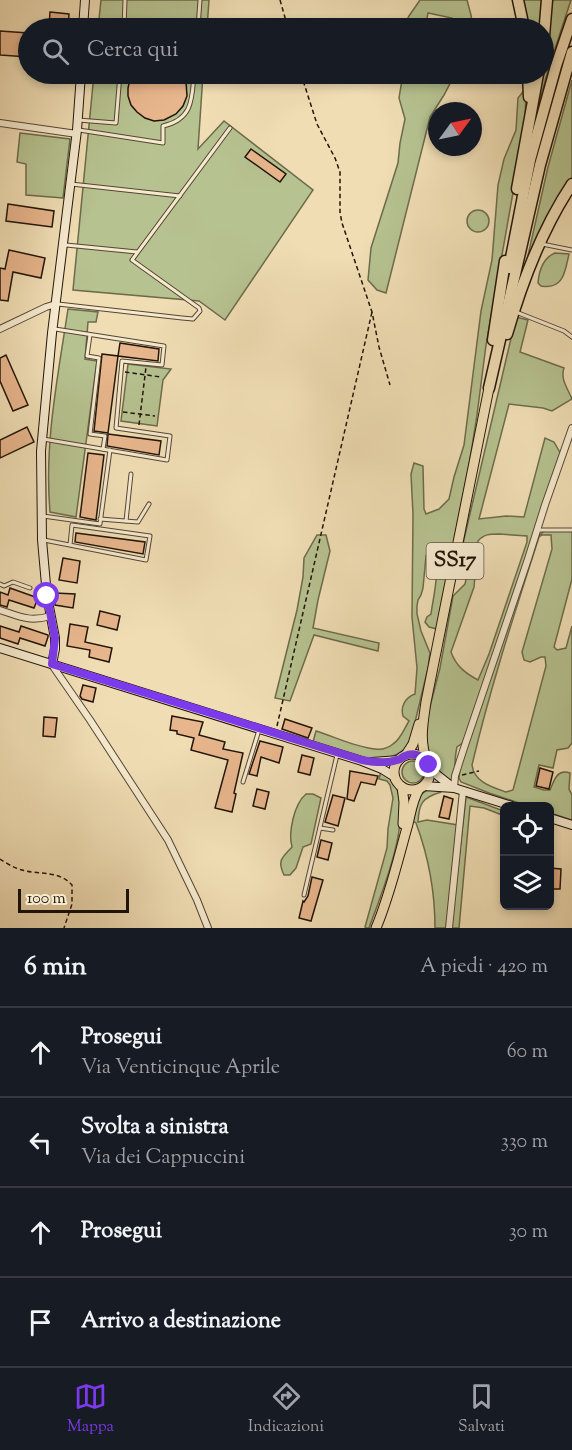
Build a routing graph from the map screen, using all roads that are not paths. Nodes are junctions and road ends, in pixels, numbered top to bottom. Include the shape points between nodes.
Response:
1 (85, 0) edge
2 (125, 0) edge
3 (200, 0) edge
4 (518, 0) edge
5 (547, 0) edge
6 (84, 18) edge
7 (124, 18) edge
8 (199, 18) edge
9 (522, 18) edge
10 (545, 18) edge
11 (572, 19) edge
12 (572, 52) edge
13 (554, 73) edge
14 (80, 84) edge
15 (119, 84) edge
16 (193, 84) edge
17 (528, 84) edge
18 (536, 84) edge
19 (551, 84) edge
20 (78, 120) junction
21 (0, 123) edge
22 (230, 128) dead end
23 (528, 129) junction
24 (77, 132) junction
25 (71, 184) junction
26 (572, 184) edge
27 (180, 196) junction
28 (64, 244) junction
29 (541, 244) junction
30 (572, 250) edge
31 (138, 252) junction
32 (56, 304) junction
33 (514, 312) junction
34 (0, 329) edge
35 (53, 329) junction
36 (90, 334) junction
37 (572, 337) edge
38 (496, 352) junction
39 (489, 388) junction
40 (572, 428) edge
41 (41, 438) junction
42 (103, 449) junction
43 (110, 450) junction
44 (131, 474) dead end
45 (149, 504) dead end
46 (41, 516) junction
47 (100, 519) junction
48 (126, 521) junction
49 (538, 530) junction
50 (572, 530) edge
51 (42, 540) junction
52 (70, 545) junction
53 (0, 584) edge
54 (30, 588) dead end
55 (0, 610) edge
56 (51, 616) junction
57 (0, 648) edge
58 (52, 664) junction
59 (426, 702) junction
60 (260, 728) junction
61 (337, 753) junction
62 (403, 757) junction
63 (362, 760) junction
64 (428, 763) junction
65 (395, 777) junction
66 (243, 782) dead end
67 (402, 787) junction
68 (422, 788) junction
69 (458, 790) junction
70 (500, 803) edge
71 (554, 820) edge
72 (572, 825) edge
73 (320, 828) junction
74 (333, 830) dead end
75 (402, 841) junction
76 (304, 895) dead end
77 (208, 928) edge
78 (376, 928) edge
79 (449, 928) edge

1 - 6 street
2 - 7 lane
3 - 8 lane
4 - 9 highway
5 - 10 highway
11 - 13 highway, SS17
12 - 38 highway, SS17 via 540,165
14 - 20 street
15 - 20 lane via 116,123
16 - 24 lane via 191,104 181,118 163,126 163,143
17 - 23 highway
18 - 23 highway
19 - 38 highway, SS17 via 530,160
20 - 24 street
21 - 24 street
22 - 27 lane
23 - 39 highway via 492,344
24 - 25 street
25 - 27 lane
25 - 28 street
26 - 29 highway
27 - 31 lane
28 - 31 lane
28 - 32 street
29 - 30 lane
29 - 33 highway
31 - 32 lane via 132,260 199,308 193,319
32 - 34 street
32 - 35 street
33 - 37 lane
33 - 39 highway
35 - 36 lane
35 - 41 street
36 - 42 lane via 87,356 99,357 90,434 105,436
36 - 43 lane via 165,346 162,366 122,361 116,428 170,436 167,460
38 - 39 highway, SS17
39 - 59 main road, SS17
40 - 49 street
41 - 42 lane
41 - 46 street
42 - 43 lane
43 - 47 lane
44 - 48 lane
45 - 48 lane via 138,522
46 - 47 lane via 100,524
46 - 51 street
47 - 48 lane
49 - 50 lane
49 - 69 street via 455,776
51 - 52 lane
51 - 56 street
52 - 52 lane via 72,525 150,536 146,560
53 - 54 lane via 14,582
55 - 56 street via 30,620
56 - 58 street via 55,638
57 - 58 street
58 - 60 street
58 - 77 street via 168,840
59 - 62 main road, SS17 via 412,744
59 - 64 main road, SS17 via 422,741
60 - 61 street
60 - 66 lane
61 - 63 street
61 - 73 lane
62 - 63 street via 381,762
62 - 64 main road via 417,754
62 - 65 main road, SS17 via 394,771
63 - 65 street
64 - 68 main road, SS17 via 430,777
64 - 69 street
65 - 67 main road
67 - 68 main road
67 - 75 main road, SS17
68 - 69 street via 441,786
68 - 75 main road, SS17 via 414,797
69 - 70 street
69 - 79 street
71 - 72 street
73 - 74 lane
73 - 76 lane
75 - 78 main road, SS17

